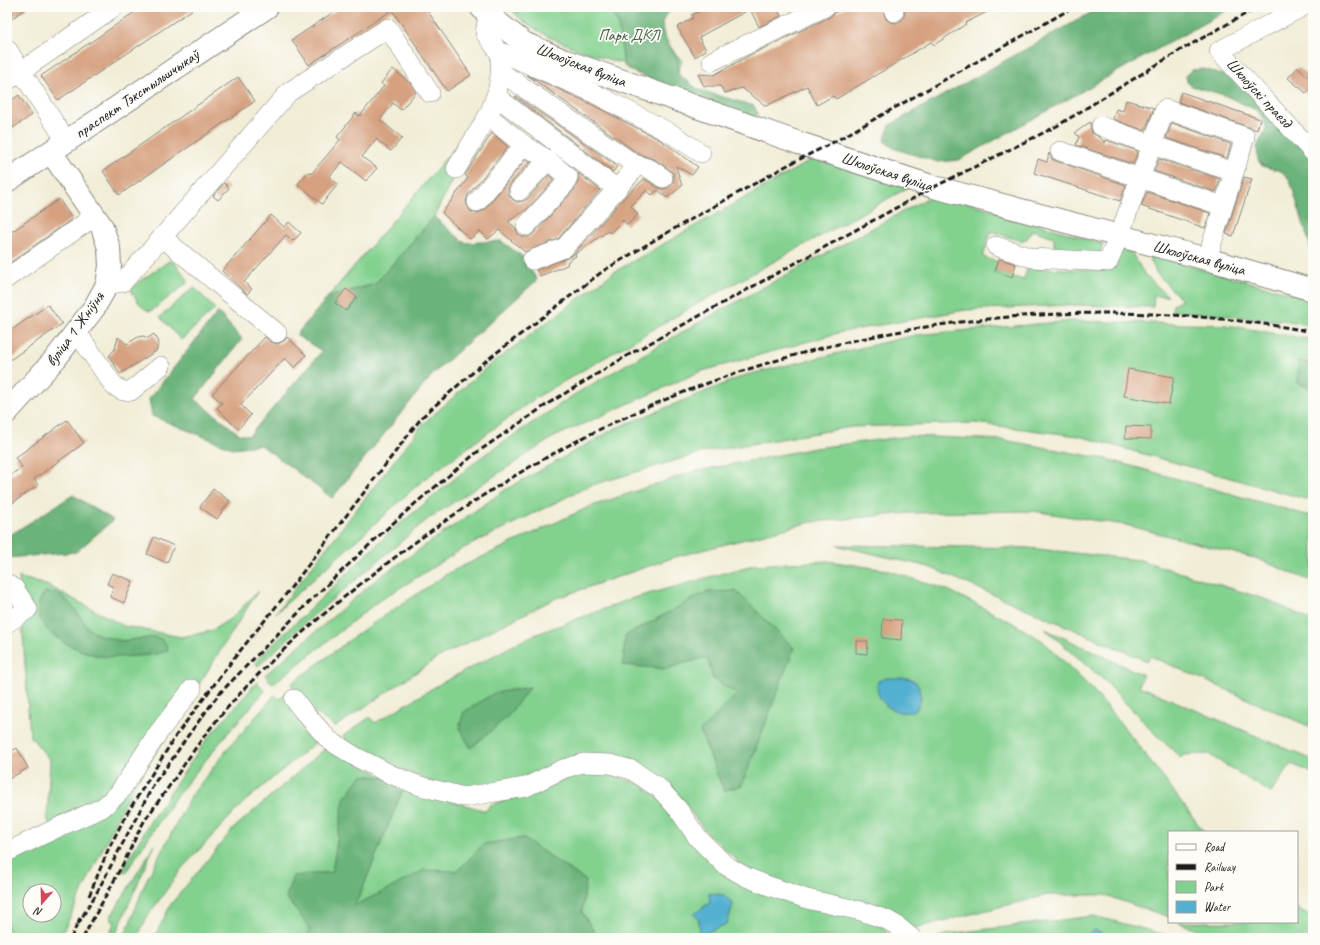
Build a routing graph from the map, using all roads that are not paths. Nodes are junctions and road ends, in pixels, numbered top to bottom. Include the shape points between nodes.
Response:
1 (114, 7) edge
2 (267, 7) edge
3 (825, 7) edge
4 (1302, 7) edge
5 (484, 11) edge
6 (794, 13) edge
7 (7, 49) edge
8 (498, 51) junction
9 (712, 61) dead end
10 (501, 72) junction
11 (14, 76) edge
12 (430, 93) dead end
13 (497, 97) junction
14 (488, 116) junction
15 (1101, 126) dead end
16 (524, 145) junction
17 (1152, 145) junction
18 (59, 147) junction
19 (1060, 152) dead end
20 (1313, 152) edge
21 (701, 153) dead end
22 (548, 160) junction
23 (634, 164) junction
24 (456, 169) dead end
25 (1234, 172) junction
26 (663, 178) dead end
27 (1140, 178) junction
28 (7, 181) edge
29 (617, 189) junction
30 (518, 191) dead end
31 (477, 202) dead end
32 (1224, 206) junction
33 (95, 216) junction
34 (526, 226) dead end
35 (1119, 236) junction
36 (162, 237) junction
37 (996, 246) dead end
38 (1207, 259) junction
39 (532, 260) dead end
40 (7, 278) edge
41 (107, 285) junction
42 (1313, 290) edge
43 (76, 331) junction
44 (277, 333) dead end
45 (161, 366) dead end
46 (7, 412) edge
47 (7, 584) edge
48 (7, 623) edge
49 (192, 689) dead end
50 (294, 699) dead end
51 (7, 852) edge
52 (912, 938) edge

1 - 11 street
2 - 18 main road, праспект Тэкстыльшчыкаў
3 - 6 street
4 - 20 street, Шклоўскі праезд via 1219,51
5 - 8 street via 485,33
5 - 35 main road, Шклоўская вуліца via 524,43 563,60 791,141 934,188
6 - 9 street
7 - 11 street
8 - 10 street
8 - 21 street via 592,92 672,134
10 - 13 street
10 - 23 street
11 - 18 street
12 - 36 street via 388,28 290,92
13 - 14 street
13 - 29 street
14 - 16 street
14 - 24 street
15 - 17 street
16 - 22 street
16 - 31 street
17 - 25 street
17 - 25 street via 1165,109 1245,137
17 - 27 street
18 - 28 main road, праспект Тэкстыльшчыкаў
18 - 33 main road, вуліца 1 Жніўня
19 - 27 street
22 - 30 street
22 - 34 street via 568,177 566,183
23 - 26 street via 650,169
23 - 29 street via 631,173
25 - 32 street
27 - 32 street
27 - 35 street
29 - 39 street via 564,248
32 - 38 street
33 - 40 street
33 - 41 main road, вуліца 1 Жніўня via 102,227 109,248
35 - 37 street via 1108,262 1032,258
35 - 38 main road, Шклоўская вуліца
36 - 41 street via 123,282
36 - 44 street
38 - 42 main road, Шклоўская вуліца
41 - 43 main road, вуліца 1 Жніўня via 94,308
43 - 45 street via 114,386 123,391 131,392
43 - 46 main road, вуліца 1 Жніўня via 56,358
47 - 48 street via 14,588 28,609
49 - 51 street via 158,733 119,793 102,808
50 - 52 street via 329,740 356,757 420,786 464,797 526,787 584,763 610,764 632,770 659,788 678,809 697,837 725,865 746,877 807,899 861,911 887,920

